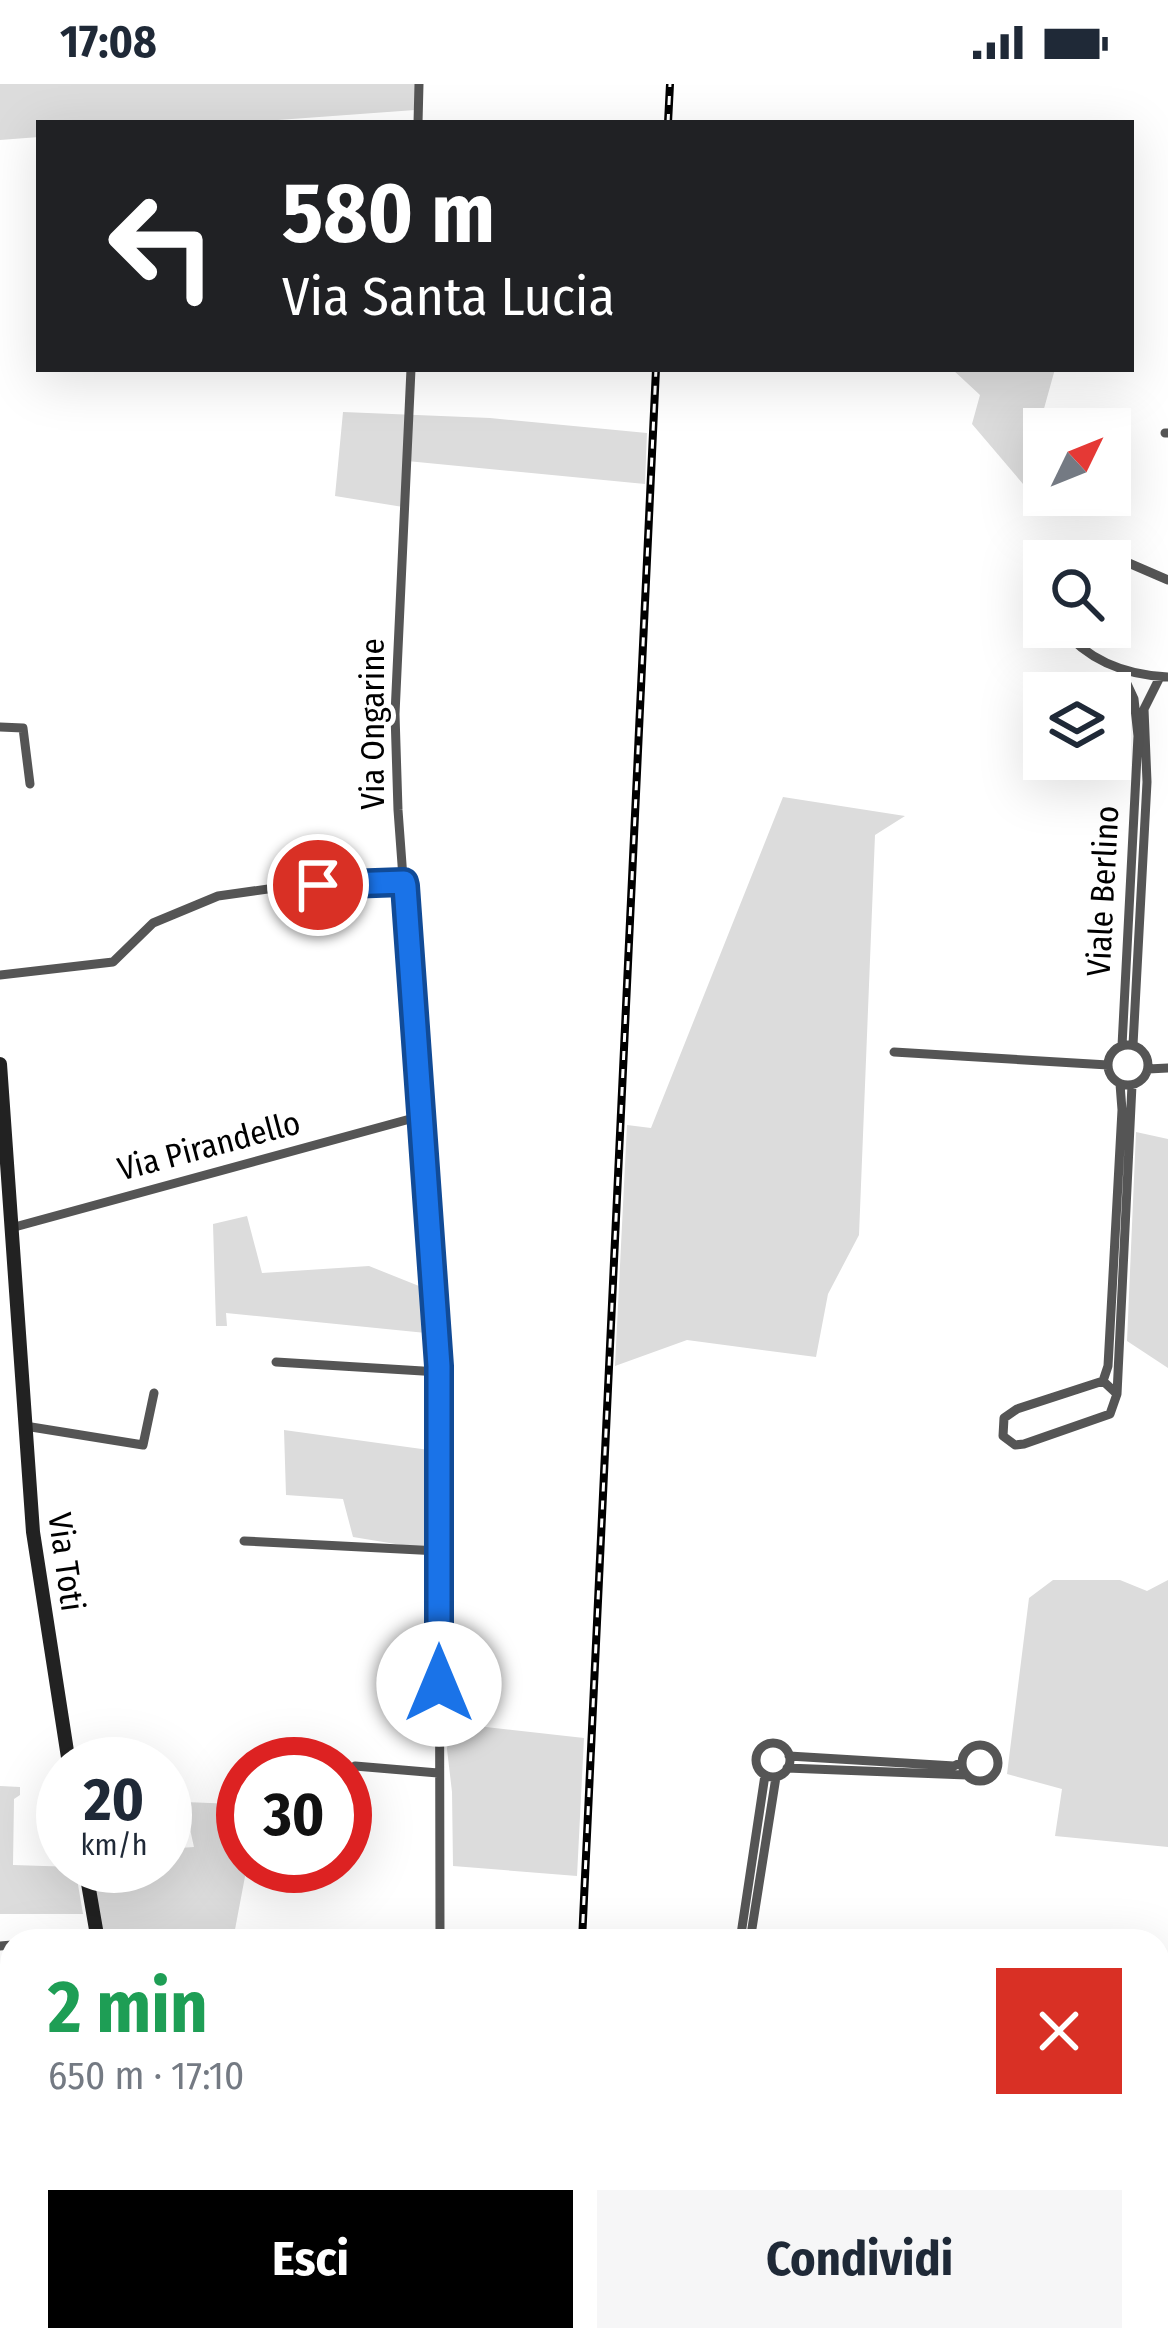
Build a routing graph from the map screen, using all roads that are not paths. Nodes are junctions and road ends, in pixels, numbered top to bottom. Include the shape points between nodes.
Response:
1 (419, 84) edge
2 (418, 120) edge
3 (410, 372) edge
4 (1131, 564) edge
5 (1168, 580) edge
6 (1082, 648) edge
7 (1121, 671) junction
8 (1164, 677) edge
9 (0, 727) edge
10 (30, 784) dead end
11 (404, 882) junction
12 (0, 975) edge
13 (1128, 1046) junction
14 (893, 1052) dead end
15 (0, 1064) edge
16 (1108, 1065) junction
17 (1168, 1068) edge
18 (1148, 1069) junction
19 (1126, 1085) junction
20 (422, 1116) junction
21 (11, 1225) junction
22 (276, 1362) dead end
23 (439, 1372) junction
24 (1103, 1382) junction
25 (154, 1393) dead end
26 (1117, 1394) junction
27 (26, 1426) junction
28 (244, 1541) dead end
29 (439, 1551) junction
30 (65, 1737) edge
31 (789, 1756) junction
32 (962, 1762) junction
33 (372, 1767) edge
34 (787, 1768) junction
35 (438, 1773) junction
36 (967, 1775) junction
37 (770, 1776) junction
38 (90, 1893) edge
39 (96, 1929) edge
40 (440, 1929) edge
41 (742, 1929) edge
42 (751, 1929) edge

1 - 2 street
3 - 11 street, Via Ongarine via 395,714
4 - 5 street
6 - 7 street
7 - 8 street
7 - 13 street, Viale Berlino via 1138,736
8 - 13 street, Viale Berlino via 1144,710 1147,782
9 - 10 street via 23,728
11 - 12 street via 218,896 153,923 113,962
11 - 20 street, Via Ongarine
13 - 16 street
13 - 18 street via 1147,1056
14 - 16 street
15 - 21 main road, Via Toti
16 - 19 street
17 - 18 street
18 - 19 street
19 - 24 street
19 - 26 street
20 - 21 street, Via Pirandello
20 - 23 street, Via Ongarine
21 - 27 main road, Via Toti
22 - 23 street
23 - 29 street, Via Ongarine
24 - 26 street
24 - 26 street via 1013,1412 1002,1424 1004,1436 1024,1444 1103,1417
25 - 27 street via 143,1445
27 - 30 main road, Via Toti via 37,1565
28 - 29 street
29 - 35 street, Via Ongarine
31 - 32 street
31 - 34 street
31 - 37 street via 780,1745 764,1746 756,1759
32 - 36 street
32 - 36 street via 974,1745 996,1754 992,1776
33 - 35 street
34 - 36 street
34 - 37 street
35 - 40 street, Via Ongarine
37 - 41 street
37 - 42 street
38 - 39 main road

